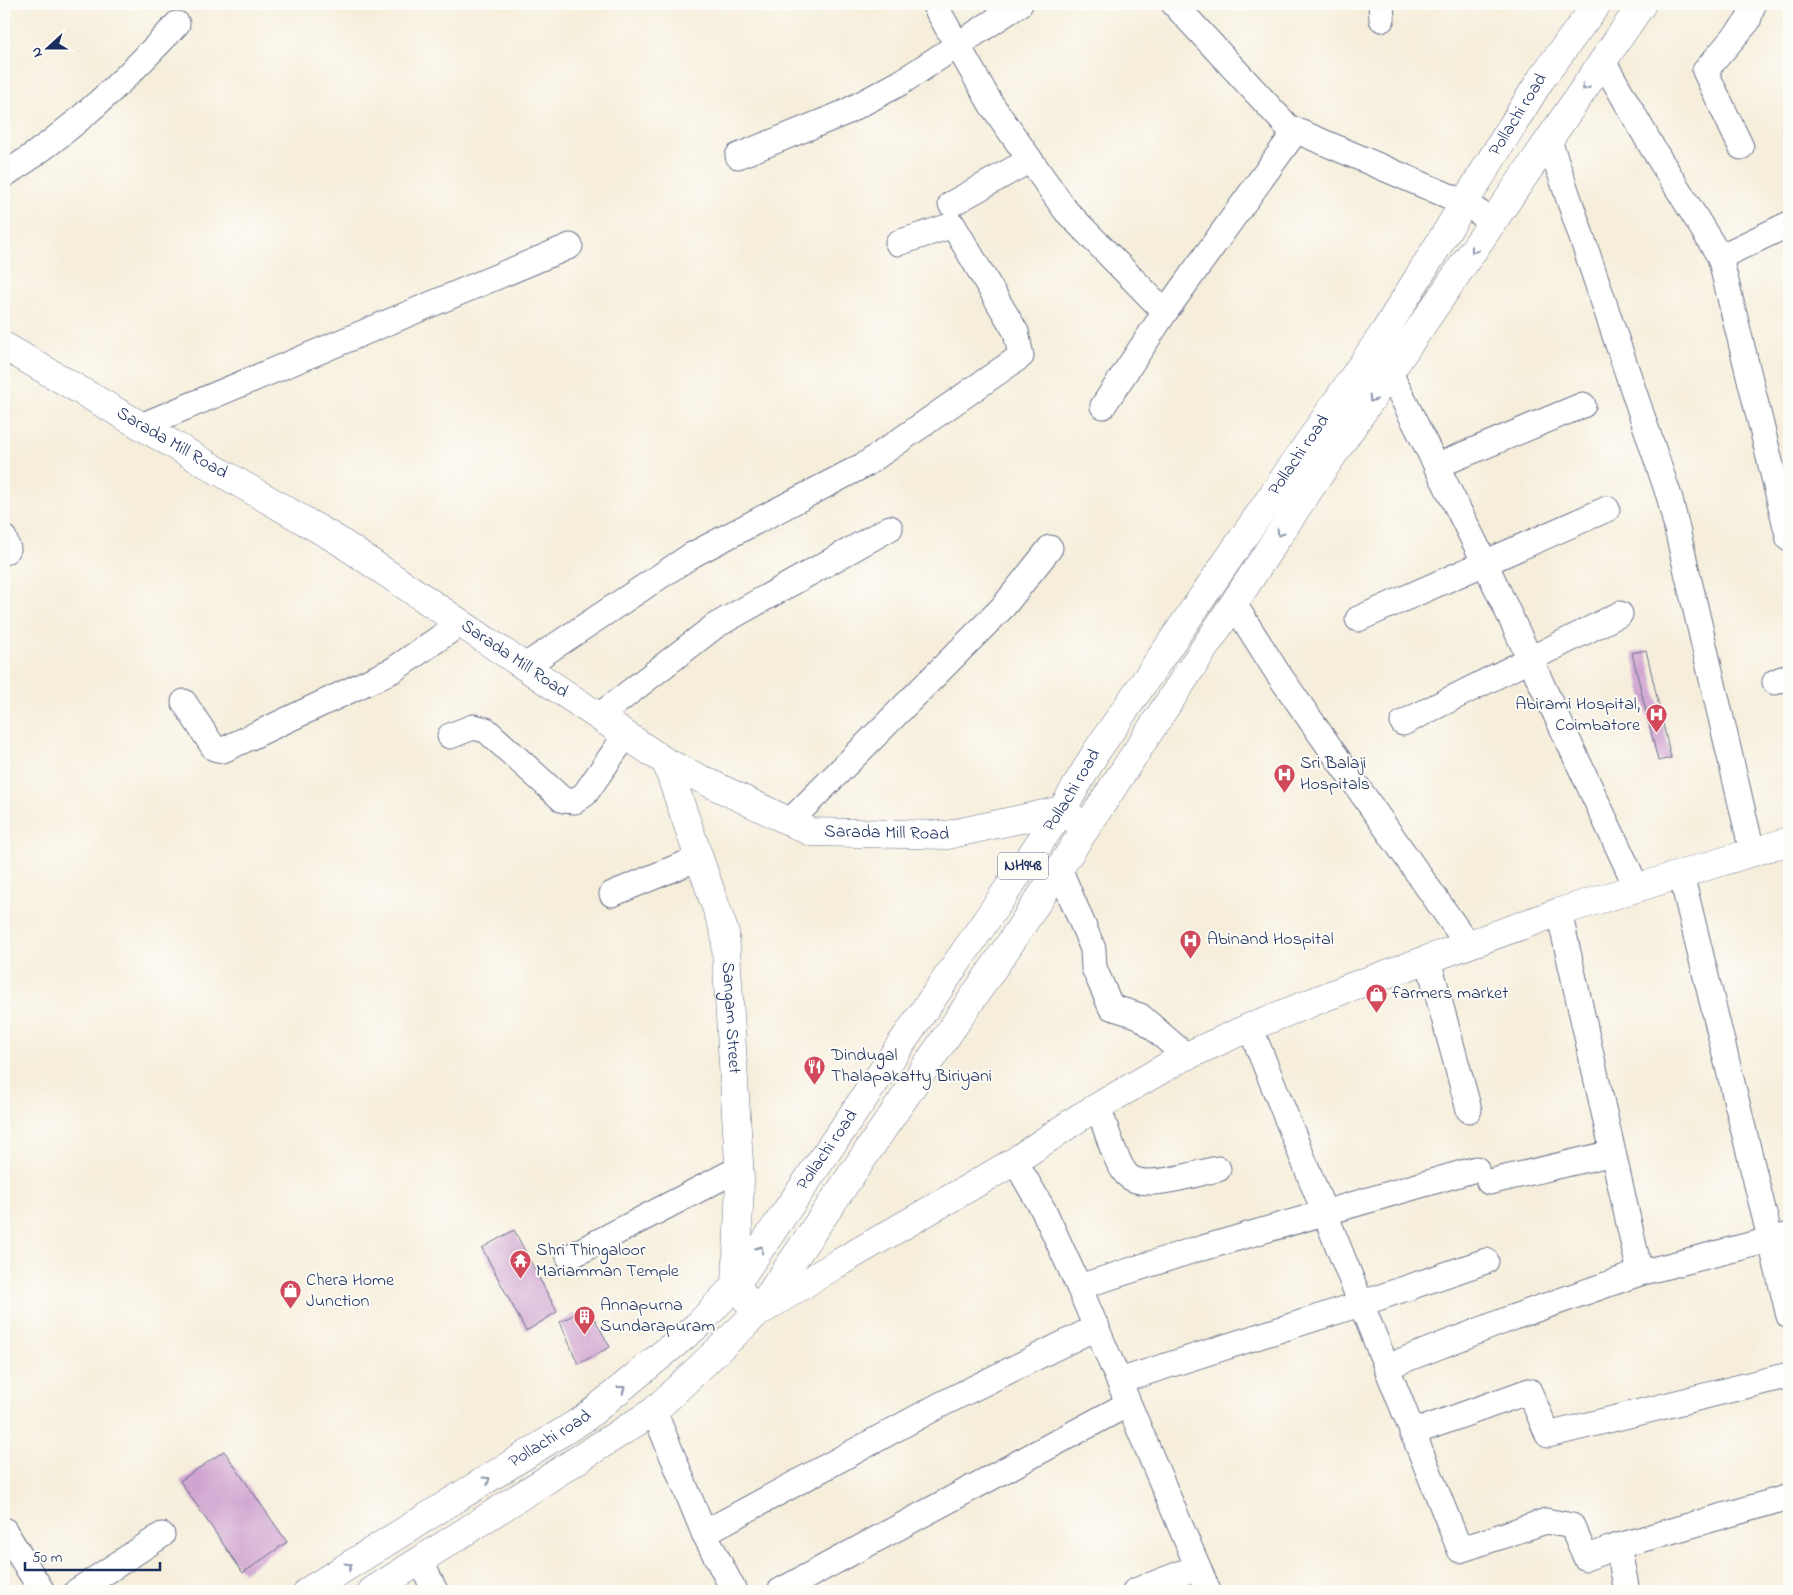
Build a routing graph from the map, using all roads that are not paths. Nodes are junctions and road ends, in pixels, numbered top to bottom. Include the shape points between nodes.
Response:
1 (934, 4) edge
2 (1020, 4) edge
3 (1174, 4) edge
4 (1597, 4) edge
5 (1642, 4) edge
6 (1753, 4) edge
7 (176, 24) dead end
8 (957, 44) junction
9 (1603, 60) junction
10 (1295, 132) junction
11 (1549, 140) junction
12 (1741, 148) dead end
13 (738, 156) dead end
14 (1030, 160) junction
15 (4, 175) edge
16 (1465, 203) junction
17 (951, 204) dead end
18 (1493, 222) junction
19 (1789, 224) edge
20 (898, 243) dead end
21 (570, 246) dead end
22 (1720, 257) junction
23 (1165, 312) junction
24 (4, 346) edge
25 (1390, 373) junction
26 (1584, 405) dead end
27 (1103, 406) dead end
28 (141, 426) junction
29 (1436, 466) junction
30 (1606, 509) dead end
31 (890, 528) dead end
32 (4, 538) edge
33 (1789, 540) edge
34 (1050, 548) dead end
35 (4, 552) edge
36 (1485, 562) junction
37 (1234, 604) junction
38 (1620, 614) dead end
39 (1358, 619) dead end
40 (461, 623) junction
41 (1530, 660) junction
42 (525, 666) junction
43 (184, 702) dead end
44 (599, 716) junction
45 (1404, 724) dead end
46 (626, 735) junction
47 (450, 736) dead end
48 (666, 762) junction
49 (1062, 810) junction
50 (790, 821) junction
51 (1086, 828) junction
52 (1789, 840) edge
53 (1752, 851) junction
54 (699, 858) junction
55 (1059, 868) junction
56 (1682, 874) junction
57 (1637, 888) junction
58 (612, 894) dead end
59 (1559, 912) junction
60 (1468, 945) junction
61 (1428, 959) junction
62 (1250, 1027) junction
63 (1186, 1056) junction
64 (1098, 1106) junction
65 (1469, 1110) dead end
66 (1613, 1153) junction
67 (1015, 1161) junction
68 (740, 1168) junction
69 (1218, 1168) dead end
70 (1324, 1213) junction
71 (1780, 1237) edge
72 (569, 1257) dead end
73 (1486, 1261) dead end
74 (1640, 1273) junction
75 (736, 1284) junction
76 (1079, 1287) junction
77 (1360, 1304) junction
78 (756, 1314) junction
79 (1789, 1316) edge
80 (1097, 1328) junction
81 (1386, 1367) junction
82 (1789, 1375) edge
83 (1119, 1381) junction
84 (1128, 1404) junction
85 (654, 1411) junction
86 (1412, 1432) junction
87 (1789, 1497) edge
88 (4, 1530) edge
89 (704, 1533) junction
90 (162, 1535) dead end
91 (1618, 1546) junction
92 (420, 1560) junction
93 (1198, 1567) junction
94 (42, 1591) edge
95 (77, 1591) edge
96 (308, 1591) edge
97 (372, 1591) edge
98 (435, 1591) edge
99 (734, 1591) edge
100 (780, 1591) edge
101 (1135, 1591) edge
102 (1208, 1591) edge
103 (1627, 1591) edge

1 - 8 street
2 - 8 street
3 - 10 street
4 - 16 main road, Pollachi road / NH948 via 1541,79
5 - 9 main road, NH948
6 - 12 street via 1748,21 1705,71
7 - 15 street via 132,72 84,115
8 - 13 street via 900,83 844,112
8 - 14 street via 991,104
9 -> 11 main road, NH948
9 - 22 street
10 - 16 street
10 - 23 street
11 - 18 main road, NH948
11 - 53 street via 1670,499
14 - 17 street
14 - 23 street via 1066,211
16 - 18 street
16 - 49 main road, Pollachi road / NH948 via 1385,331 1096,752
18 -> 25 main road, NH948
19 - 22 street
20 - 42 street via 953,225 1016,332 1021,356 866,464 692,555
21 - 28 street
22 - 33 street
23 - 27 street
24 - 28 main road, Sarada Mill Road
25 - 29 street
25 -> 37 main road, NH948
26 - 29 street
28 - 40 main road, Sarada Mill Road via 339,541
29 - 36 street
30 - 36 street
31 - 44 street via 715,626
32 - 35 street via 8,549
34 - 50 street via 1003,607
36 - 39 street
36 - 41 street
37 - 51 main road, NH948
37 - 60 street via 1277,672
38 - 41 street
40 - 42 main road, Sarada Mill Road
40 - 43 street via 393,670 223,750 214,748
41 - 45 street
41 - 57 street
42 - 44 main road, Sarada Mill Road
44 - 46 main road, Sarada Mill Road
46 - 47 street via 585,794 575,801 563,800 486,730 473,727
46 - 48 main road, Sarada Mill Road
48 - 50 main road, Sarada Mill Road
48 - 54 main road, Sangam Street
49 - 50 main road, Sarada Mill Road via 947,835 812,832
49 - 51 main road
75 -> 49 main road, Pollachi road / NH948
51 - 55 main road, NH948
52 - 53 main road
53 - 56 main road
54 - 58 street
54 - 68 main road, Sangam Street via 725,933
55 - 63 street via 1093,949 1094,968 1111,1007 1140,1016
55 - 78 main road, NH948
56 - 57 main road
56 - 71 street
57 - 59 main road
59 - 60 main road
59 - 66 street
60 - 61 main road
61 - 62 main road
61 - 65 street
62 - 63 main road
62 - 70 street
63 - 64 main road
64 - 67 main road
64 - 69 street via 1122,1166 1132,1178 1146,1183
66 - 70 street via 1483,1176
66 - 74 street
67 - 76 street via 1046,1213
67 - 78 main road
68 - 72 street
68 - 75 main road, Sangam Street
70 - 76 street
70 - 77 street
71 - 74 street
71 - 79 street
73 - 77 street
74 - 81 street
75 - 78 main road
96 -> 75 main road, Pollachi road / NH948 via 585,1418 699,1324
76 - 80 street
77 - 81 street
77 - 83 street
78 - 85 main road, NH948
80 - 83 street
80 - 89 street via 940,1405
81 - 86 street
82 - 86 street via 1548,1435 1529,1390
83 - 84 street
84 - 93 street
84 - 100 street
85 - 89 street
85 - 92 main road, NH948
86 - 91 street via 1460,1550 1546,1521 1572,1526 1586,1558
87 - 91 street
88 - 94 street
89 - 99 street
90 - 95 street
91 - 103 street
92 - 97 main road, NH948
92 - 98 street
93 - 101 street
93 - 102 street

